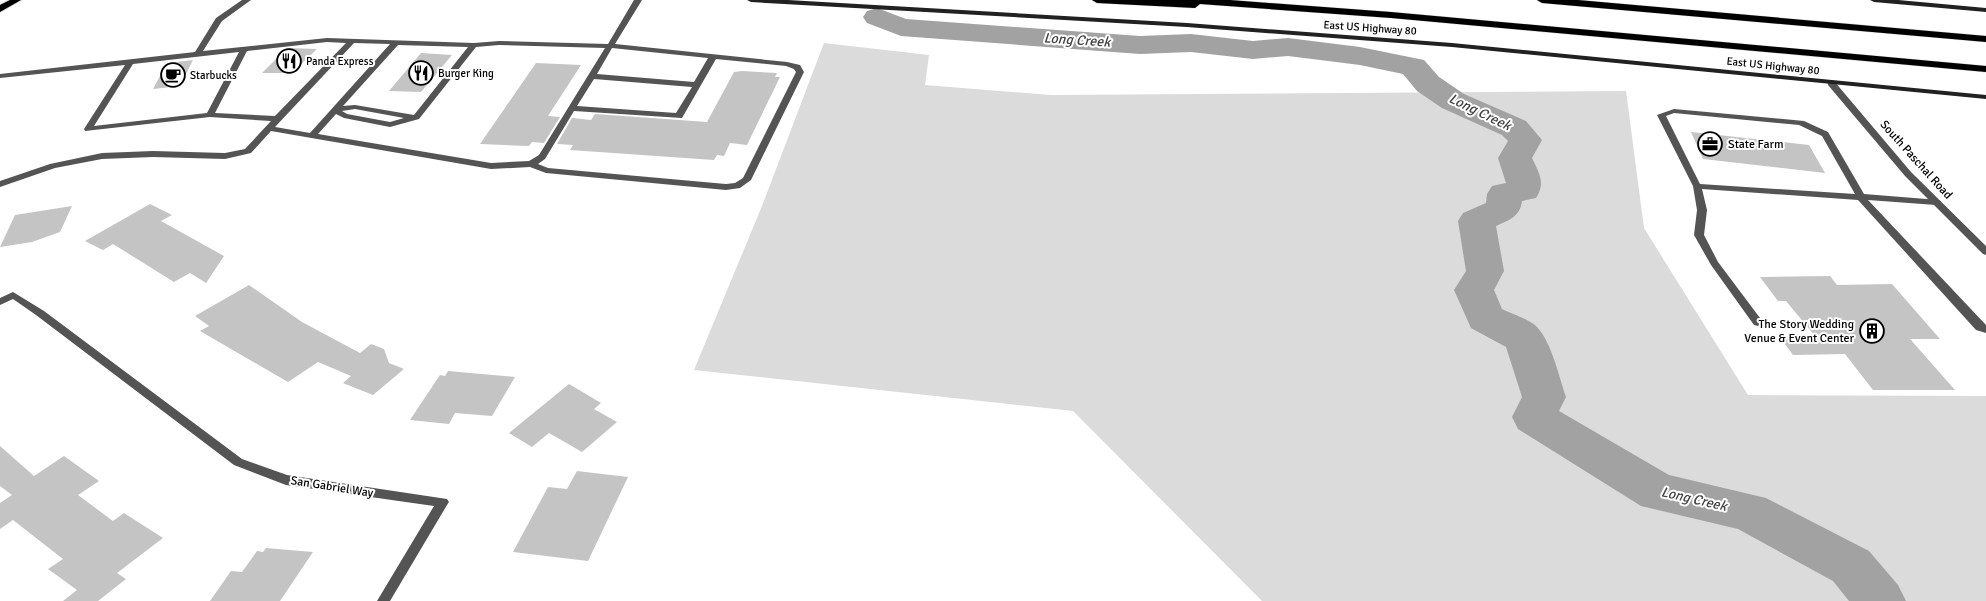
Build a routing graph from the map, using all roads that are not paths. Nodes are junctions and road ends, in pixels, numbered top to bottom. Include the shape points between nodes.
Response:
1 (18, 0) edge
2 (247, 0) edge
3 (638, 0) edge
4 (751, 0) edge
5 (1097, 0) edge
6 (1186, 0) edge
7 (1542, 0) edge
8 (1874, 0) edge
9 (4, 8) edge
10 (1986, 10) edge
11 (1391, 15) junction
12 (1986, 39) edge
13 (352, 41) junction
14 (396, 42) junction
15 (474, 45) junction
16 (610, 46) junction
17 (244, 49) junction
18 (198, 54) junction
19 (713, 57) junction
20 (131, 61) junction
21 (1986, 69) edge
22 (0, 76) edge
23 (592, 76) junction
24 (1830, 82) junction
25 (696, 85) junction
26 (1986, 98) edge
27 (572, 108) junction
28 (335, 110) junction
29 (210, 115) junction
30 (277, 119) junction
31 (269, 128) junction
32 (312, 136) junction
33 (530, 164) junction
34 (0, 184) edge
35 (1697, 186) junction
36 (1862, 198) junction
37 (1936, 202) junction
38 (1986, 252) edge
39 (0, 302) edge
40 (1758, 322) dead end
41 (1986, 329) edge
42 (384, 601) edge

1 - 9 main road
2 - 18 street via 219,20
3 - 16 street
4 - 24 main road, East US Highway 80 via 1187,25 1433,44
5 - 11 highway
6 - 11 highway
7 - 12 highway
8 - 10 main road
11 - 21 highway
13 - 14 street
13 - 17 street via 326,40
13 - 30 street
14 - 15 street
14 - 28 street
15 - 16 street
15 - 28 street via 416,117 390,124 344,116
16 - 19 street
16 - 23 street
17 - 18 street
17 - 29 street
18 - 20 street
19 - 25 street
19 - 33 street via 787,64 797,67 800,72 747,180 737,186 546,170
20 - 22 street
20 - 29 street via 88,129
23 - 25 street
23 - 27 street
24 - 26 main road, East US Highway 80
24 - 37 street, South Paschal Road
25 - 27 street via 679,116
27 - 33 street via 542,157
28 - 32 street
29 - 30 street
30 - 31 street
31 - 32 street
31 - 34 street via 248,151 225,156 102,156 53,166
32 - 33 street via 491,166
35 - 36 street
35 - 36 street via 1661,115 1674,111 1801,123 1816,128 1825,134
35 - 40 street via 1702,210 1699,236 1714,263
36 - 37 street
36 - 41 street
37 - 38 street, South Paschal Road
39 - 42 street, San Gabriel Way via 13,295 40,312 238,462 286,480 443,502

